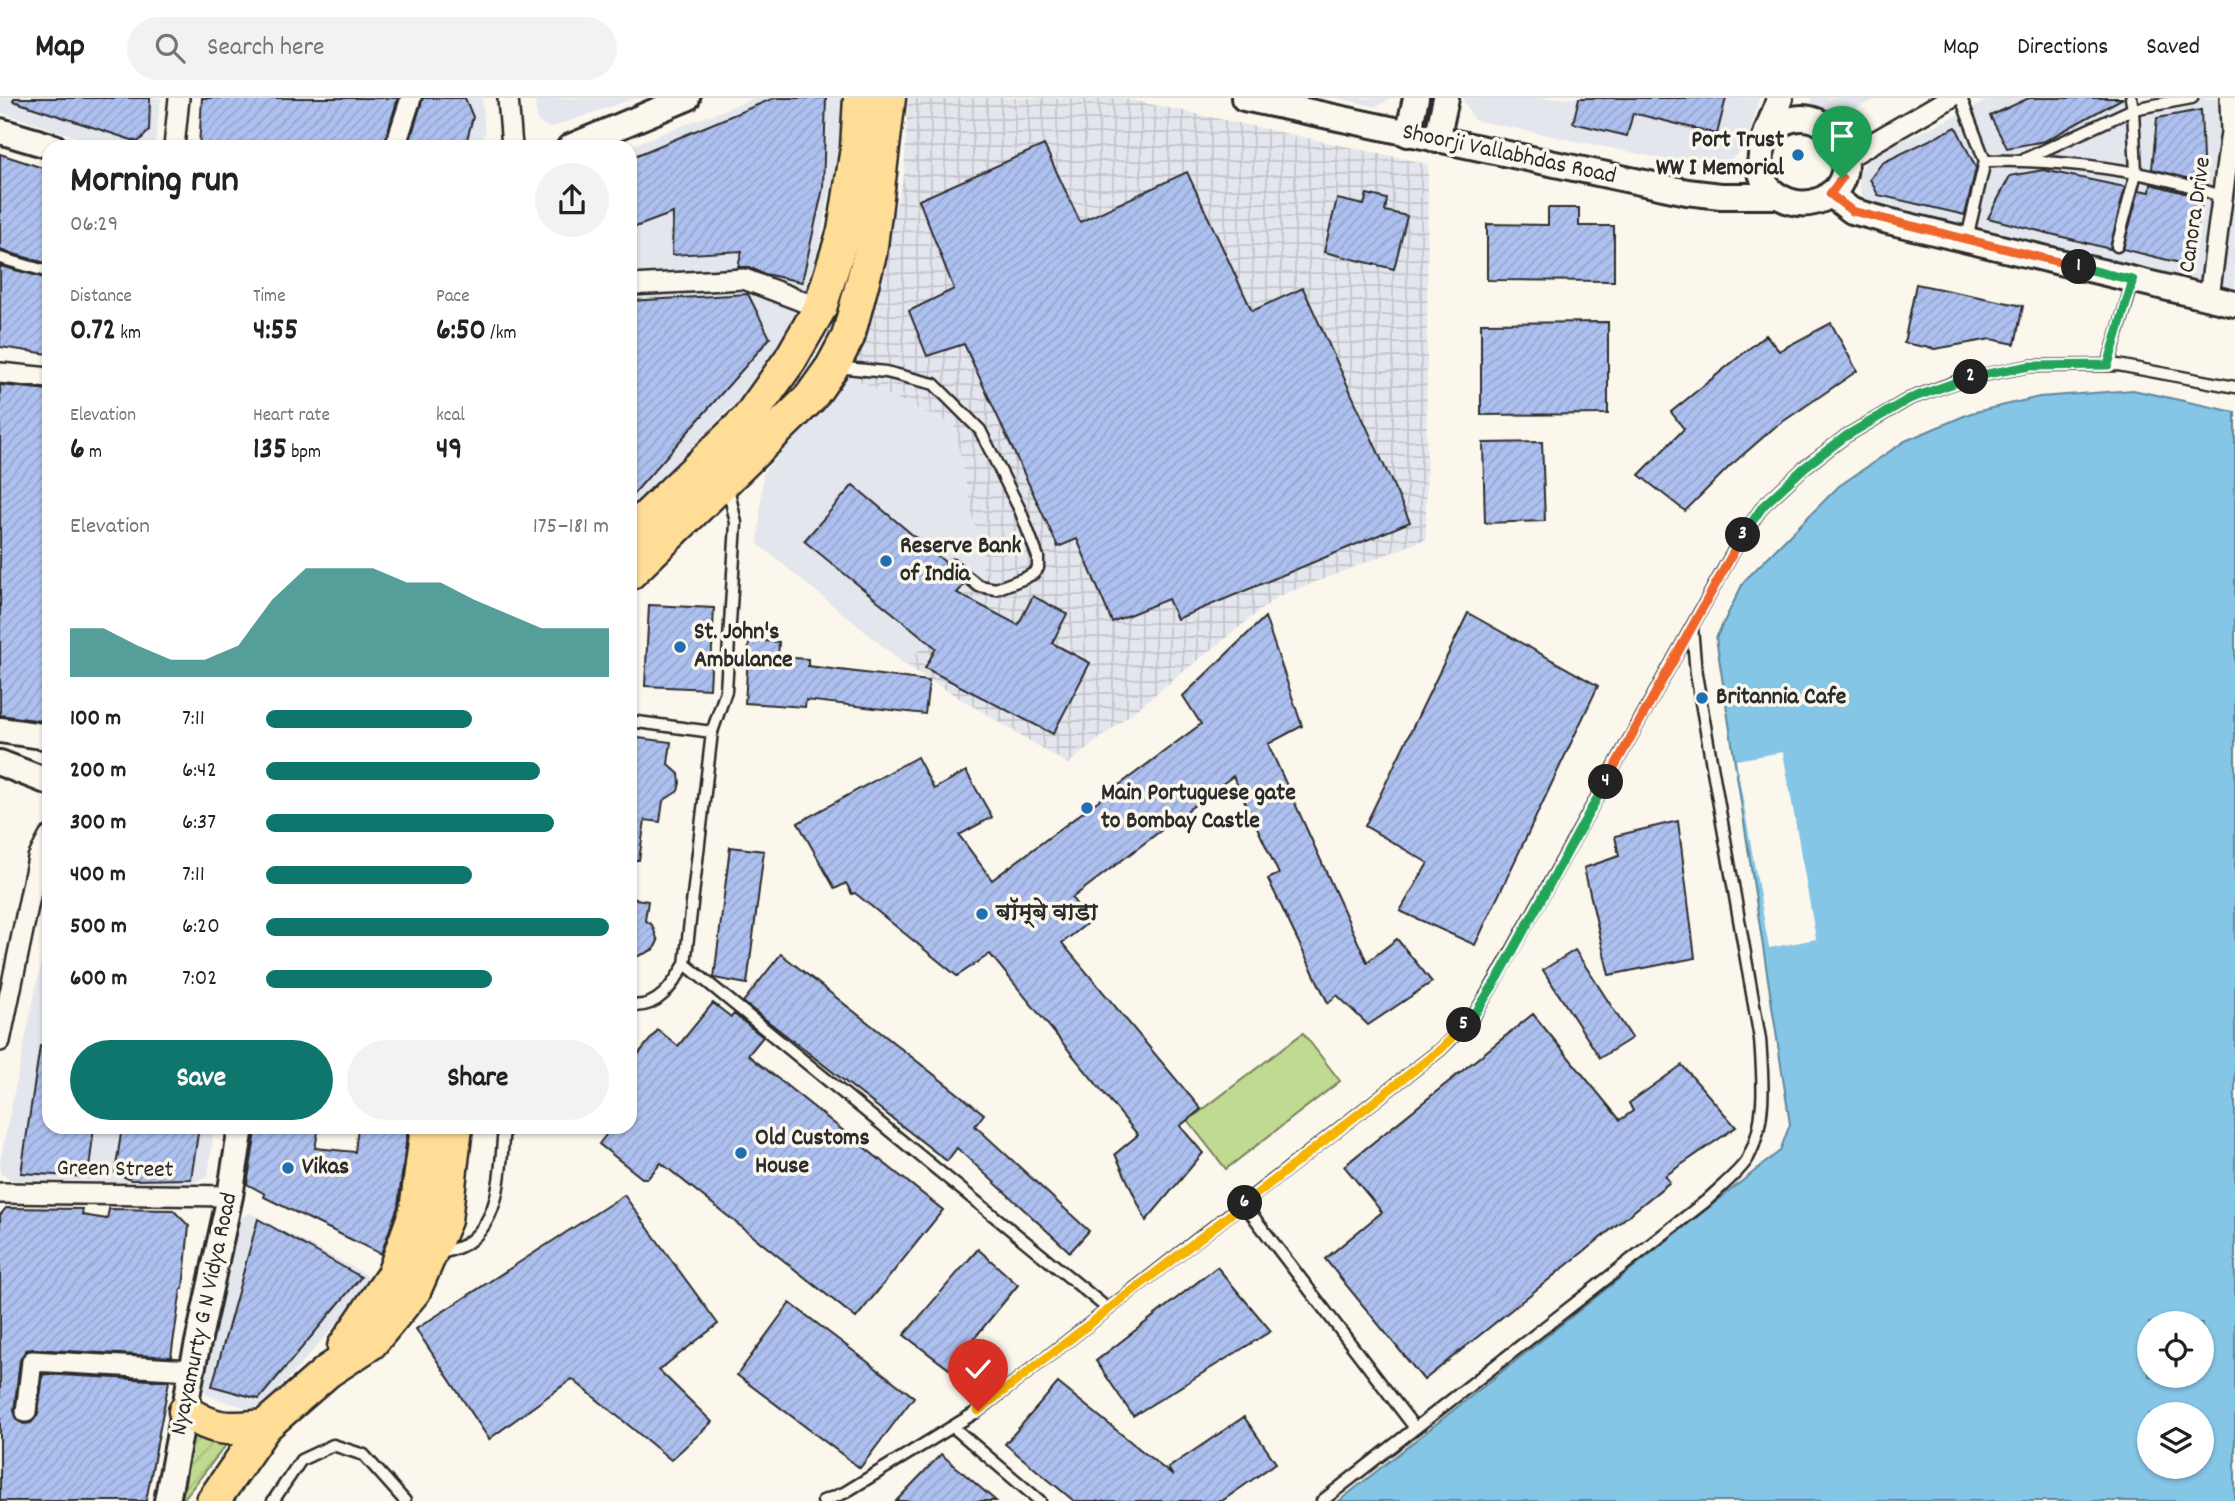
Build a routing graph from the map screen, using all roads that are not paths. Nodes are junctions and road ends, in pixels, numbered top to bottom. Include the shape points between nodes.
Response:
1 (179, 98) edge
2 (411, 98) edge
3 (508, 98) edge
4 (687, 98) edge
5 (860, 98) edge
6 (889, 98) edge
7 (1244, 98) edge
8 (1416, 98) edge
9 (1446, 98) edge
10 (1780, 98) edge
11 (1950, 98) edge
12 (1961, 98) edge
13 (2192, 98) edge
14 (2230, 98) edge
15 (662, 103) edge
16 (2132, 103) edge
17 (0, 131) edge
18 (1408, 134) junction
19 (1766, 137) junction
20 (175, 140) edge
21 (397, 140) edge
22 (511, 140) edge
23 (585, 140) edge
24 (1437, 140) junction
25 (42, 143) edge
26 (1845, 159) junction
27 (2025, 160) junction
28 (1984, 161) junction
29 (2136, 173) junction
30 (1830, 194) junction
31 (1777, 196) junction
32 (2224, 198) junction
33 (1966, 240) junction
34 (2117, 246) dead end
35 (0, 258) edge
36 (42, 270) edge
37 (2133, 280) junction
38 (637, 285) edge
39 (2209, 297) junction
40 (2235, 304) edge
41 (820, 308) junction
42 (2108, 365) junction
43 (832, 367) junction
44 (0, 373) edge
45 (42, 377) edge
46 (2235, 387) edge
47 (714, 472) junction
48 (637, 528) edge
49 (637, 565) edge
50 (952, 565) dead end
51 (1692, 627) junction
52 (637, 721) edge
53 (0, 730) edge
54 (712, 732) junction
55 (42, 736) edge
56 (0, 763) edge
57 (42, 779) edge
58 (42, 850) edge
59 (685, 964) junction
60 (637, 1006) edge
61 (0, 1041) edge
62 (240, 1134) edge
63 (427, 1134) edge
64 (455, 1134) edge
65 (503, 1134) edge
66 (0, 1193) edge
67 (230, 1196) junction
68 (1244, 1203) junction
69 (430, 1257) junction
70 (404, 1283) junction
71 (1108, 1309) junction
72 (192, 1370) junction
73 (185, 1411) junction
74 (26, 1412) dead end
75 (265, 1426) junction
76 (953, 1427) junction
77 (1415, 1428) junction
78 (167, 1501) edge
79 (213, 1501) edge
80 (273, 1501) edge
81 (405, 1501) edge
82 (823, 1501) edge
83 (1040, 1501) edge
84 (1322, 1501) edge

1 - 20 street
2 - 21 street
3 - 22 street
4 - 15 street
5 - 41 main road via 844,230
6 - 43 main road via 870,254 848,337
7 - 18 street, Shoorji Vallabhdas Road
8 - 18 street
9 - 24 street
10 - 19 street
11 - 26 street
12 - 28 lane
13 - 16 lane
14 - 32 street, Canora Drive
15 - 23 street
16 - 27 lane
16 - 29 lane
17 - 25 street
18 - 24 street, Shoorji Vallabhdas Road
19 - 26 street via 1794,119 1820,122 1833,131
19 - 31 street via 1759,164 1763,181
24 - 31 street, Shoorji Vallabhdas Road via 1687,192
26 - 30 street via 1842,178
27 - 28 lane
27 - 29 lane
28 - 33 lane
29 - 32 lane
29 - 34 lane
30 - 31 street via 1806,204
30 - 33 street via 1852,211
32 - 39 street, Canora Drive
33 - 37 street
35 - 36 lane
37 - 39 street
37 - 42 lane
38 - 41 street via 744,279
39 - 40 street
41 - 47 main road
42 - 46 lane
42 - 51 lane via 2030,366 1967,378 1909,399 1846,436 1763,506
43 - 47 main road via 810,398
43 - 50 lane via 886,372 934,384 980,430 1020,510 1038,568 1025,579 996,589 979,586
44 - 45 street
47 - 48 main road
47 - 49 main road
47 - 54 lane via 730,496 736,523 726,691
51 - 68 lane via 1473,1017 1441,1049
51 - 77 lane via 1696,674 1760,1039 1760,1122 1752,1147 1747,1160 1706,1201
52 - 54 lane
53 - 55 street
54 - 59 lane
56 - 57 street
58 - 61 street
59 - 60 lane via 661,998
59 - 71 lane
62 - 67 street, Nyayamurty G N Vidya Road
63 - 70 main road
64 - 69 main road via 445,1220
65 - 69 lane via 498,1192 481,1230 466,1244
66 - 67 street, Green Street
67 - 72 street, Nyayamurty G N Vidya Road
68 - 71 lane
68 - 77 lane
69 - 70 main road
70 - 75 main road via 328,1371
71 - 76 lane
72 - 73 street, Nyayamurty G N Vidya Road
72 - 74 street via 32,1361
73 - 75 main road via 220,1429
73 - 78 street, Nyayamurty G N Vidya Road
75 - 79 main road
76 - 82 lane
76 - 83 lane
77 - 84 lane
80 - 81 lane via 301,1460 334,1445 364,1455

